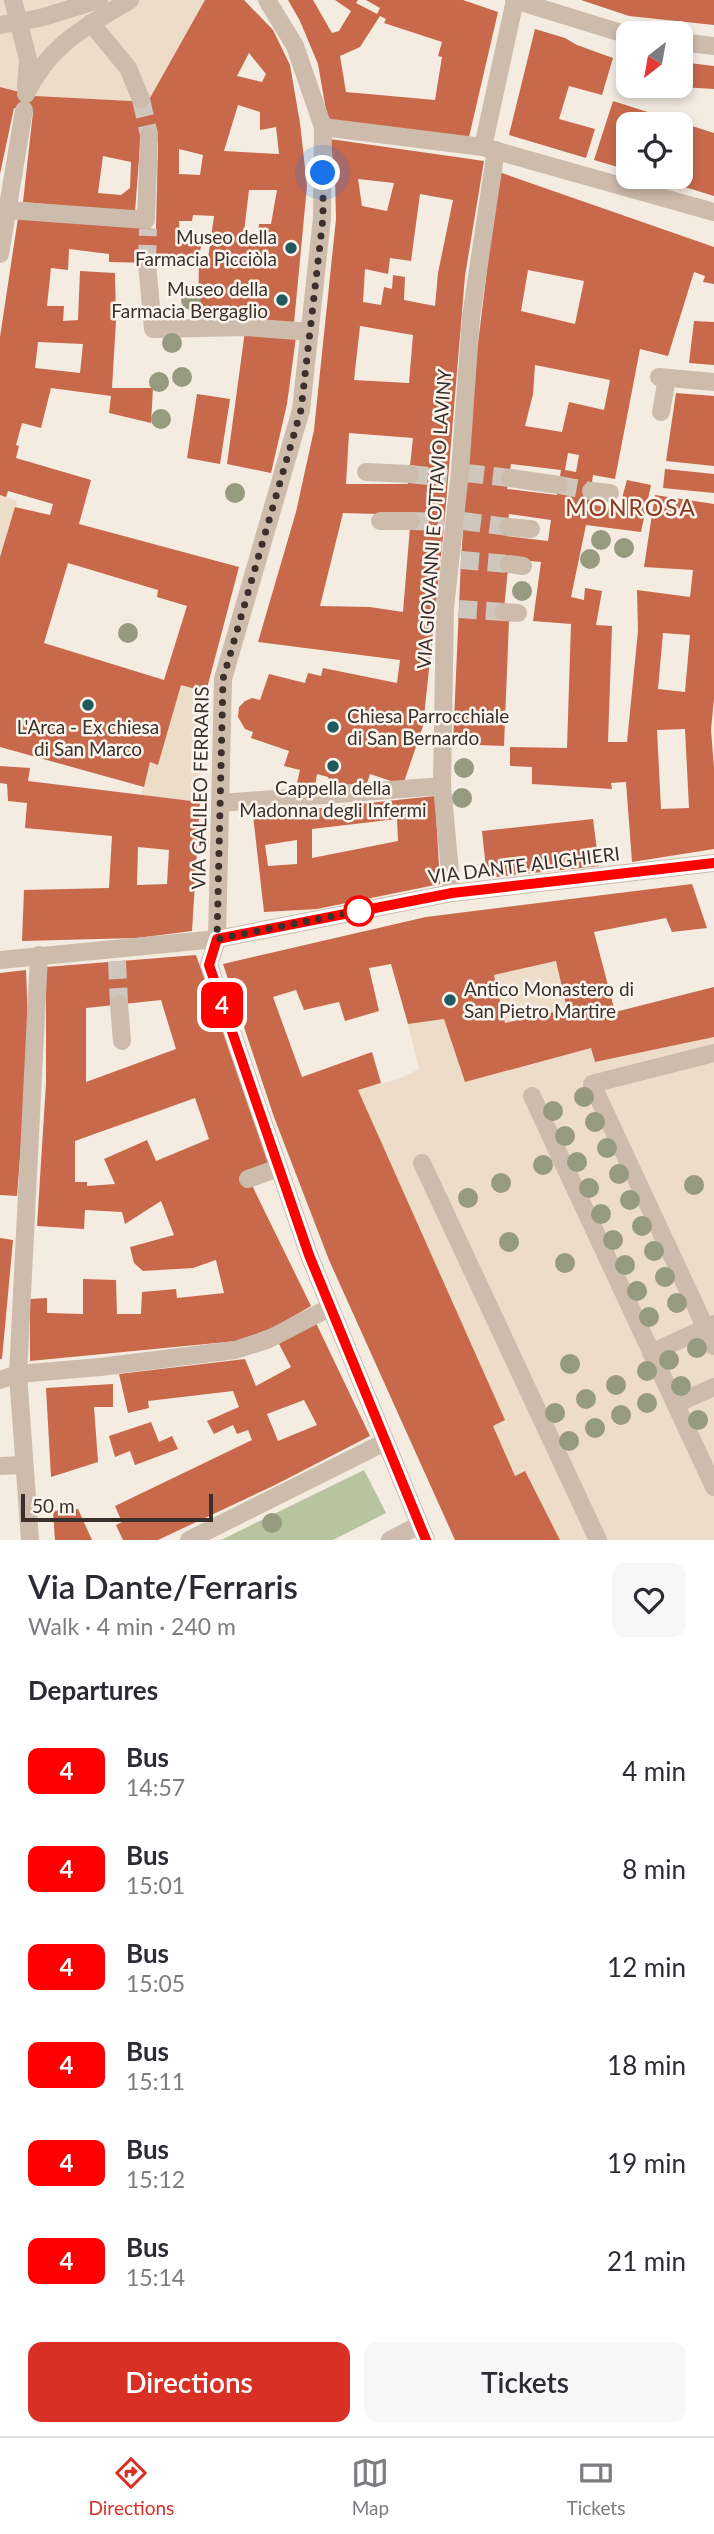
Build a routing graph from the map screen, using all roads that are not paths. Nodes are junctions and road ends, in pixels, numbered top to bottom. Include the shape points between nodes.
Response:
1 (13, 0) edge
2 (99, 0) edge
3 (130, 0) edge
4 (267, 0) edge
5 (515, 0) edge
6 (19, 22) junction
7 (91, 23) junction
8 (0, 24) edge
9 (616, 31) edge
10 (693, 43) edge
11 (714, 46) edge
12 (141, 99) tunnel mouth
13 (24, 110) dead end
14 (323, 127) junction
15 (149, 135) tunnel mouth
16 (490, 148) junction
17 (714, 212) edge
18 (4, 216) edge
19 (0, 254) edge
20 (147, 263) tunnel mouth
21 (310, 332) junction
22 (714, 382) edge
23 (661, 412) dead end
24 (366, 472) dead end
25 (410, 474) tunnel mouth
26 (510, 478) tunnel mouth
27 (559, 485) tunnel mouth
28 (591, 491) tunnel mouth
29 (610, 494) dead end
30 (380, 521) dead end
31 (411, 521) tunnel mouth
32 (508, 527) tunnel mouth
33 (531, 529) dead end
34 (442, 786) junction
35 (221, 803) junction
36 (714, 863) edge
37 (452, 893) junction
38 (217, 939) junction
39 (39, 955) junction
40 (0, 960) edge
41 (120, 1004) tunnel mouth
42 (122, 1041) dead end
43 (714, 1053) edge
44 (532, 1096) dead end
45 (422, 1163) dead end
46 (278, 1168) junction
47 (248, 1179) dead end
48 (329, 1308) junction
49 (710, 1326) edge
50 (714, 1346) edge
51 (651, 1353) junction
52 (18, 1374) junction
53 (0, 1380) edge
54 (714, 1387) edge
55 (676, 1405) junction
56 (385, 1442) junction
57 (23, 1465) junction
58 (0, 1466) edge
59 (714, 1487) edge
60 (423, 1532) edge
61 (30, 1540) edge
62 (189, 1540) edge
63 (390, 1540) edge
64 (598, 1540) edge

1 - 6 street
2 - 6 street
3 - 7 street
4 - 14 street, VIA GALILEO FERRARIS via 295,46
5 - 9 street
5 - 16 street, VIA GIOVANNI E OTTAVIO LAVINY
6 - 7 street via 28,59 26,94 55,50
6 - 8 street
7 - 12 street via 128,68
10 - 11 street
13 - 18 street
14 - 16 street
14 - 21 street, VIA GALILEO FERRARIS via 323,218
15 - 18 street via 147,225
16 - 17 street
16 - 34 street, VIA GIOVANNI E OTTAVIO LAVINY via 454,522 456,559
18 - 19 street
20 - 21 street via 153,329 246,327
21 - 35 street, VIA GALILEO FERRARIS via 301,410 223,679
22 - 23 street via 663,378
24 - 25 street
26 - 27 street
28 - 29 street
30 - 31 street
32 - 33 street
34 - 35 street
34 - 37 street, VIA GIOVANNI E OTTAVIO LAVINY
35 - 38 street, VIA GALILEO FERRARIS
36 - 37 street, VIA DANTE ALIGHIERI
37 - 38 street, VIA DANTE ALIGHIERI
38 - 39 street, VIA DANTE ALIGHIERI via 116,955
38 - 46 street, VIA GALILEO FERRARIS via 209,965
39 - 40 street, VIA DANTE ALIGHIERI
39 - 52 street
41 - 42 street
43 - 49 street via 592,1084
44 - 51 street
45 - 64 street
46 - 47 street
46 - 48 street, VIA GALILEO FERRARIS
48 - 52 street via 267,1340 235,1350
48 - 56 street, VIA GALILEO FERRARIS
49 - 50 street
49 - 51 street
51 - 55 street
52 - 53 street
52 - 57 street
54 - 55 street
55 - 59 street
56 - 60 street, VIA GALILEO FERRARIS
56 - 62 street
57 - 58 street
57 - 61 street
60 - 63 street

